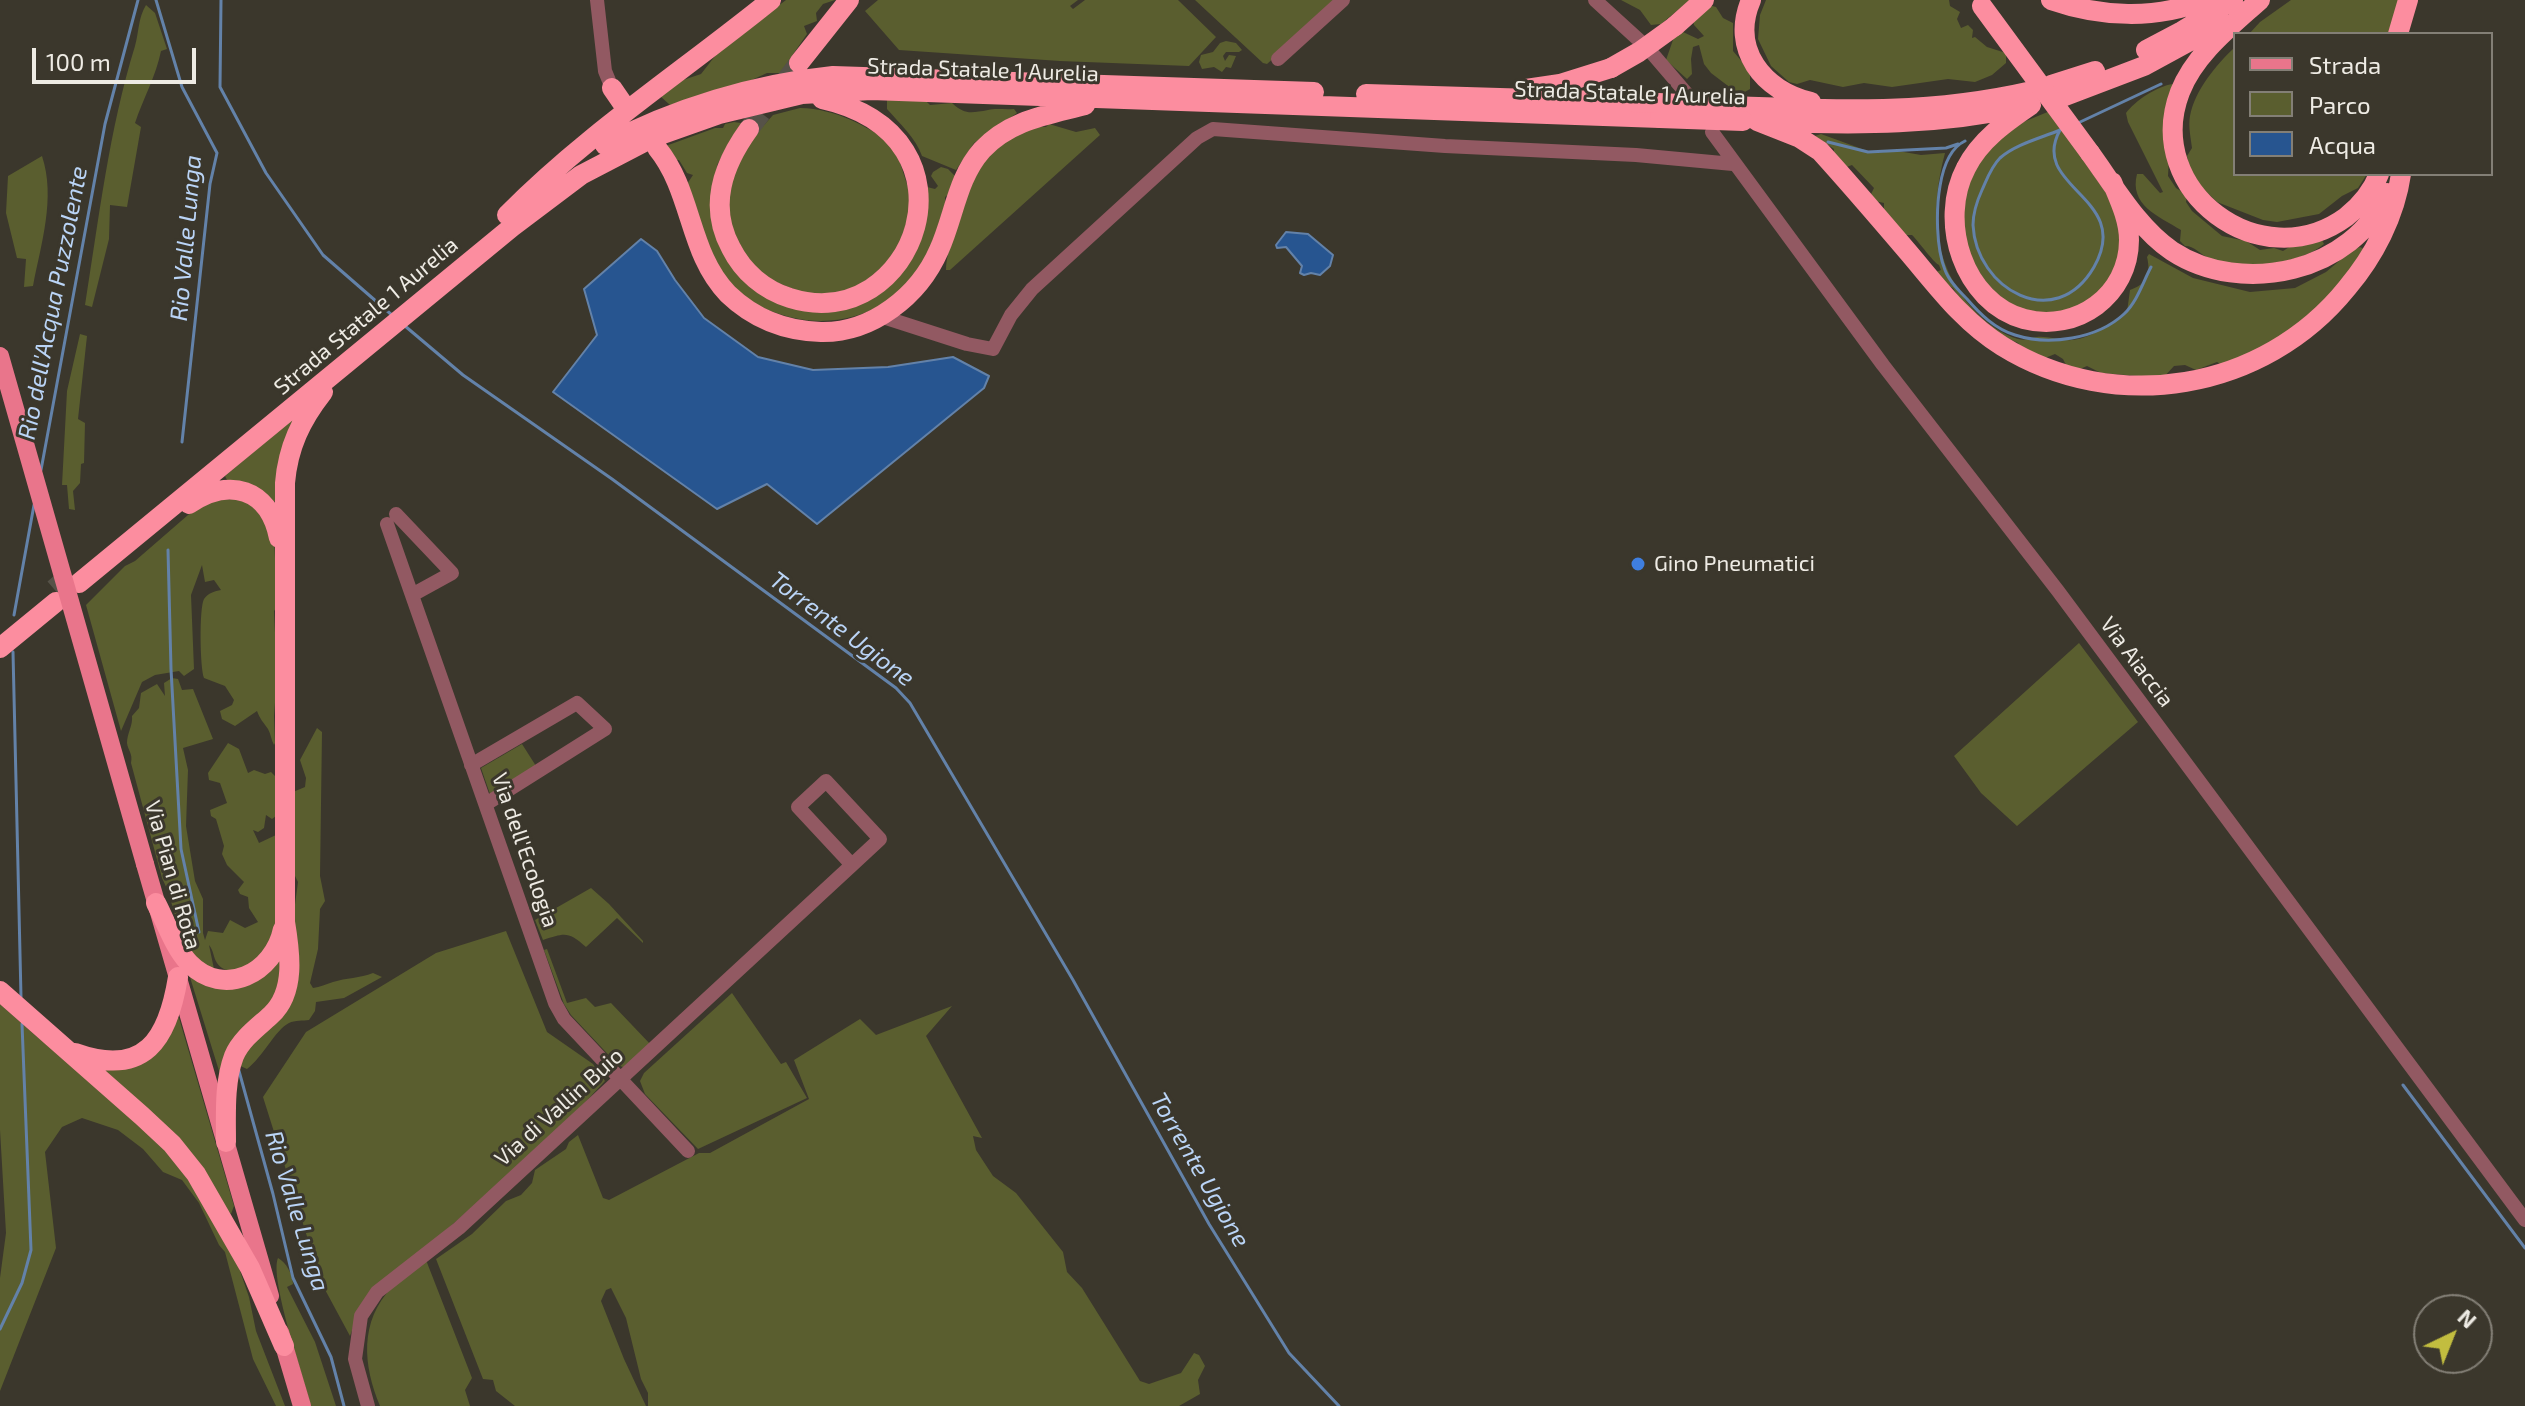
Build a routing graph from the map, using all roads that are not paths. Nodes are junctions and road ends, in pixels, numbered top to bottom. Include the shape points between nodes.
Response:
1 (597, 0) edge
2 (771, 0) edge
3 (849, 0) edge
4 (1343, 0) edge
5 (1595, 0) edge
6 (1704, 0) edge
7 (1751, 0) edge
8 (2051, 0) edge
9 (2204, 0) edge
10 (2233, 0) edge
11 (2259, 0) edge
12 (2408, 0) edge
13 (2421, 0) edge
14 (1980, 3) edge
15 (2399, 32) edge
16 (2413, 32) edge
17 (1278, 59) dead end
18 (799, 63) tunnel mouth
19 (802, 94) junction
20 (1687, 94) dead end
21 (618, 96) dead end
22 (2043, 96) junction
23 (1466, 97) junction
24 (1109, 99) junction
25 (1858, 111) junction
26 (1744, 116) junction
27 (749, 129) tunnel mouth
28 (1712, 132) dead end
29 (657, 148) dead end
30 (1733, 164) junction
31 (2381, 176) edge
32 (2381, 176) edge
33 (2397, 176) edge
34 (2398, 176) edge
35 (2112, 182) junction
36 (507, 215) junction
37 (2339, 248) junction
38 (434, 284) junction
39 (880, 316) junction
40 (367, 338) junction
41 (0, 356) edge
42 (349, 360) junction
43 (107, 561) junction
44 (284, 566) junction
45 (412, 595) junction
46 (0, 633) edge
47 (0, 648) edge
48 (471, 765) junction
49 (486, 804) junction
50 (852, 865) junction
51 (156, 903) junction
52 (285, 922) junction
53 (178, 977) junction
54 (0, 991) edge
55 (67, 1051) junction
56 (621, 1081) junction
57 (226, 1142) junction
58 (688, 1151) dead end
59 (2525, 1220) edge
60 (284, 1346) junction
61 (302, 1406) edge
62 (368, 1406) edge

1 - 21 street via 605,71
2 - 36 highway via 582,145
3 - 18 highway
4 - 17 street
5 - 20 street
6 - 23 highway, bridge via 1611,68 1544,87
7 - 25 highway via 1745,25 1749,49 1765,79 1790,97
8 - 9 highway via 2128,14 2162,12
10 - 22 highway, Strada Statale 1 Aurelia via 2144,51
11 - 22 highway, Strada Statale 1 Aurelia via 2179,49 2120,76
11 - 31 highway via 2206,51 2180,92 2174,122 2176,154 2196,195 2241,230 2296,237 2326,229 2348,215
12 - 15 highway
13 - 16 highway
14 - 35 highway, bridge
19 - 24 highway, Strada Statale 1 Aurelia via 871,90
19 - 27 highway via 842,103 874,118 897,140 914,170 919,207 909,245 871,288 841,300 798,301 765,287 739,261 722,227 719,194 726,167
19 - 38 highway, Strada Statale 1 Aurelia via 679,127 601,162
22 - 25 highway, Strada Statale 1 Aurelia
22 - 26 highway, Strada Statale 1 Aurelia via 1984,116 1914,123
22 - 35 highway via 1980,147 1957,190 1958,247 1990,299 2024,319 2051,321 2079,316 2108,296 2129,250 2128,224
23 - 26 highway, Strada Statale 1 Aurelia, bridge via 1633,102
23 - 36 highway, Strada Statale 1 Aurelia via 883,76 814,78 730,96 631,132 573,165
24 - 26 highway, Strada Statale 1 Aurelia, bridge via 1660,118
24 - 39 highway via 1022,121 989,143 967,172 928,272
25 - 26 highway, Strada Statale 1 Aurelia
26 - 34 highway via 1820,151 1956,310 1984,334 2047,368 2088,381 2137,386 2192,382 2231,371 2303,332 2370,258 2392,210
28 - 30 street, Via Aiaccia
29 - 39 highway via 677,181 711,274 746,309 780,326 812,331 848,329
30 - 39 street via 1213,129 1032,289 993,349
30 - 59 street, Via Aiaccia
32 - 37 highway via 2371,210
33 - 37 highway via 2371,221
35 - 37 highway via 2159,241 2220,270 2279,273
36 - 38 highway, Strada Statale 1 Aurelia
38 - 40 highway, Strada Statale 1 Aurelia
40 - 42 highway, Strada Statale 1 Aurelia
40 - 43 highway, Strada Statale 1 Aurelia via 77,577
41 - 51 main road, Via Pian di Rota, bridge
42 - 43 highway, Strada Statale 1 Aurelia
42 - 44 highway via 312,407 290,450
43 - 44 highway via 202,496 229,489 252,495 273,515
44 - 52 highway
45 - 45 street, Via dell'Ecologia via 391,519 452,573
45 - 48 street, Via dell'Ecologia
46 - 47 highway via 55,595
48 - 49 street, Via dell'Ecologia
48 - 49 street via 577,703 605,729
49 - 56 street, Via dell'Ecologia via 555,1003
50 - 50 street, Via di Vallin Buio via 880,839 826,781 798,807
50 - 56 street, Via di Vallin Buio
51 - 52 highway via 182,954 202,972 223,979 242,978 266,964 279,946
51 - 53 main road, Via Pian di Rota
52 - 57 highway via 290,957 286,988 278,1007 234,1056
53 - 55 highway via 171,1016 148,1049 119,1061
53 - 57 main road, Via Pian di Rota
54 - 55 highway
55 - 60 highway via 172,1144 196,1174 250,1268
56 - 58 street, Via dell'Ecologia
56 - 62 street, Via di Vallin Buio via 459,1228 377,1292 361,1316 355,1359
57 - 60 main road, Via Pian di Rota
60 - 61 main road, Via Pian di Rota

